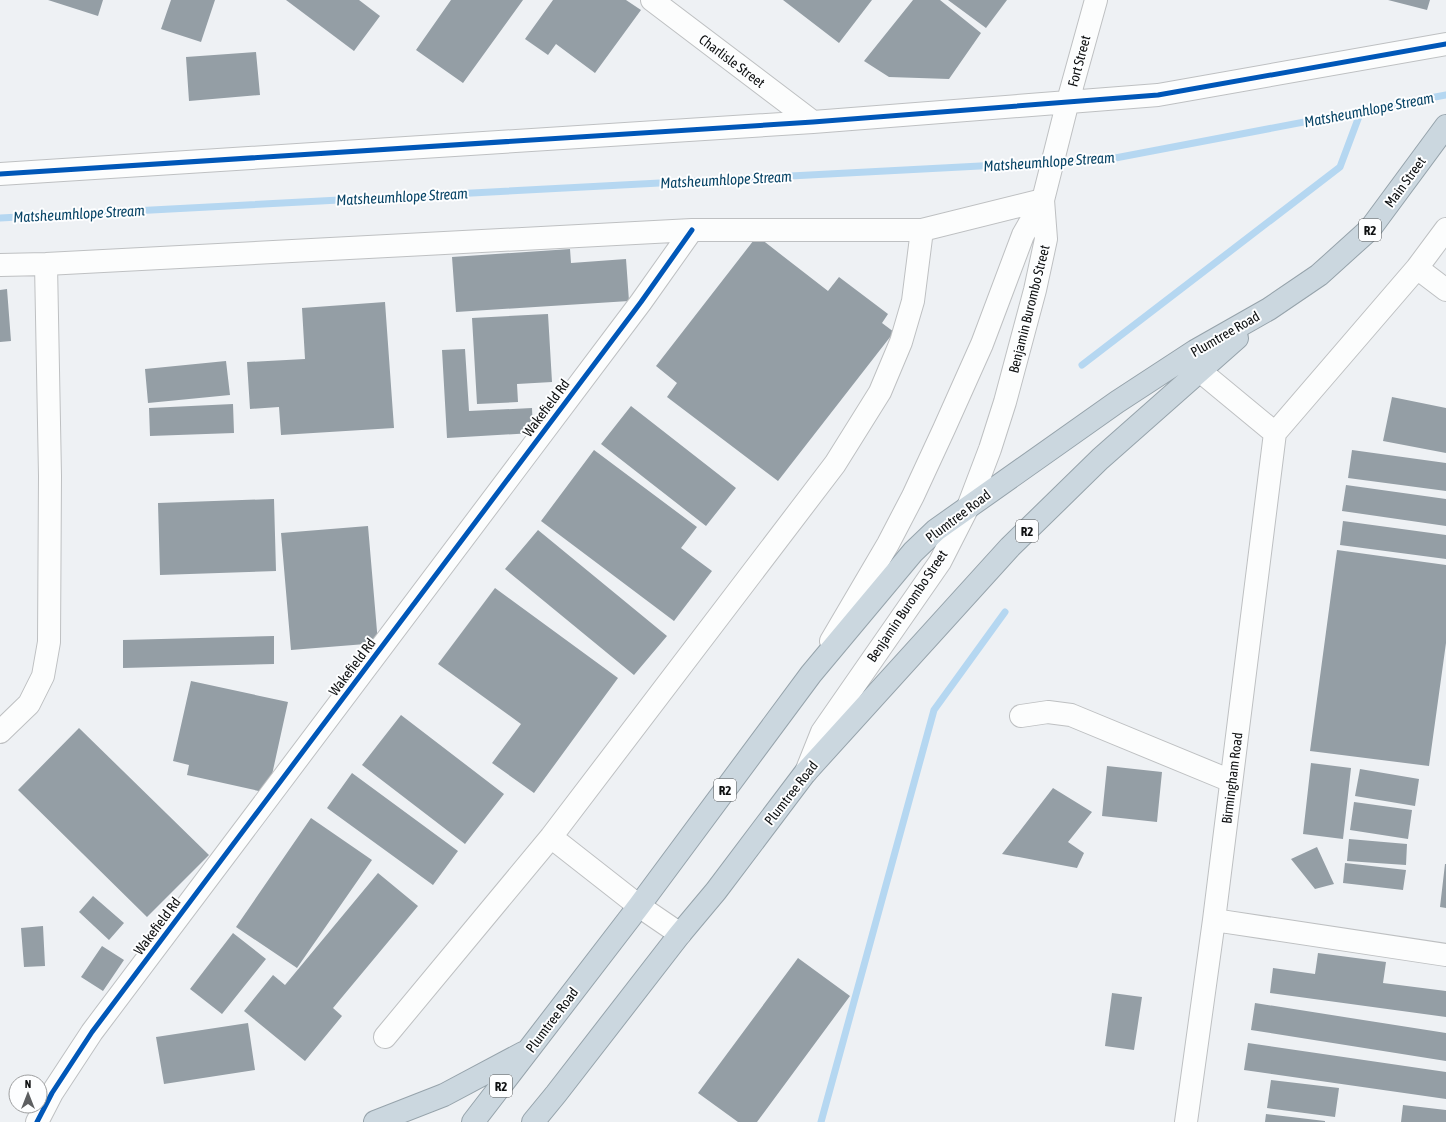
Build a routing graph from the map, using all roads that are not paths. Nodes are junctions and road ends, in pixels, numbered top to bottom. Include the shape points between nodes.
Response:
1 (652, 0) edge
2 (1096, 0) edge
3 (1446, 44) edge
4 (1066, 111) junction
5 (813, 122) junction
6 (1446, 126) edge
7 (0, 174) edge
8 (1045, 194) junction
9 (1446, 229) edge
10 (692, 230) junction
11 (922, 230) junction
12 (46, 264) junction
13 (0, 265) edge
14 (1417, 268) junction
15 (1446, 290) edge
16 (1269, 309) junction
17 (1200, 370) junction
18 (1275, 433) junction
19 (968, 507) junction
20 (811, 674) junction
21 (1021, 716) dead end
22 (0, 732) edge
23 (806, 773) junction
24 (1231, 781) junction
25 (551, 837) junction
26 (639, 906) junction
27 (1214, 920) junction
28 (680, 934) junction
29 (1446, 955) edge
30 (385, 1037) dead end
31 (529, 1050) junction
32 (556, 1094) junction
33 (37, 1122) edge
34 (375, 1122) edge
35 (473, 1122) edge
36 (533, 1122) edge
37 (547, 1122) edge
38 (1186, 1122) edge

1 - 5 street, Charlisle Street
2 - 4 street, Fort Street
3 - 4 street
4 - 5 street
4 - 8 street, Benjamin Burombo Street
5 - 7 street
6 - 16 highway, Main Street / R2 via 1370,229 1319,275
8 - 11 street
8 - 19 street, Benjamin Burombo Street via 1046,239 1037,284 1005,402
8 - 20 street, Benjamin Burombo Street via 1023,235 982,344 913,496 888,544
9 - 14 street
10 - 11 street
10 - 12 street
10 - 33 street, Wakefield Rd via 641,302 92,1032 52,1093
11 - 25 street via 913,302 901,342 880,392 835,464
12 - 13 street
12 - 22 street via 50,476 49,642 43,676 29,704
14 - 15 street
14 - 18 street
16 - 17 highway, Plumtree Road / R2
16 - 19 highway, Plumtree Road / R2 via 1117,402
17 - 18 street
17 - 23 highway, Plumtree Road / R2 via 1100,459 1010,548
18 - 24 street, Birmingham Road
19 - 20 highway, Plumtree Road / R2 via 936,530 913,552
19 - 23 street, Benjamin Burombo Street via 940,562 822,732
20 - 26 highway, Plumtree Road / R2
21 - 24 street via 1048,712 1071,715
23 - 28 highway, Plumtree Road / R2
24 - 27 street, Birmingham Road
25 - 26 street
25 - 30 street
26 - 28 street
26 - 31 highway, Plumtree Road / R2
27 - 29 street
27 - 38 street, Birmingham Road
28 - 32 highway, Plumtree Road / R2
31 - 34 highway via 444,1095
31 - 35 highway, Plumtree Road / R2
32 - 36 highway, Plumtree Road / R2
32 - 37 highway

